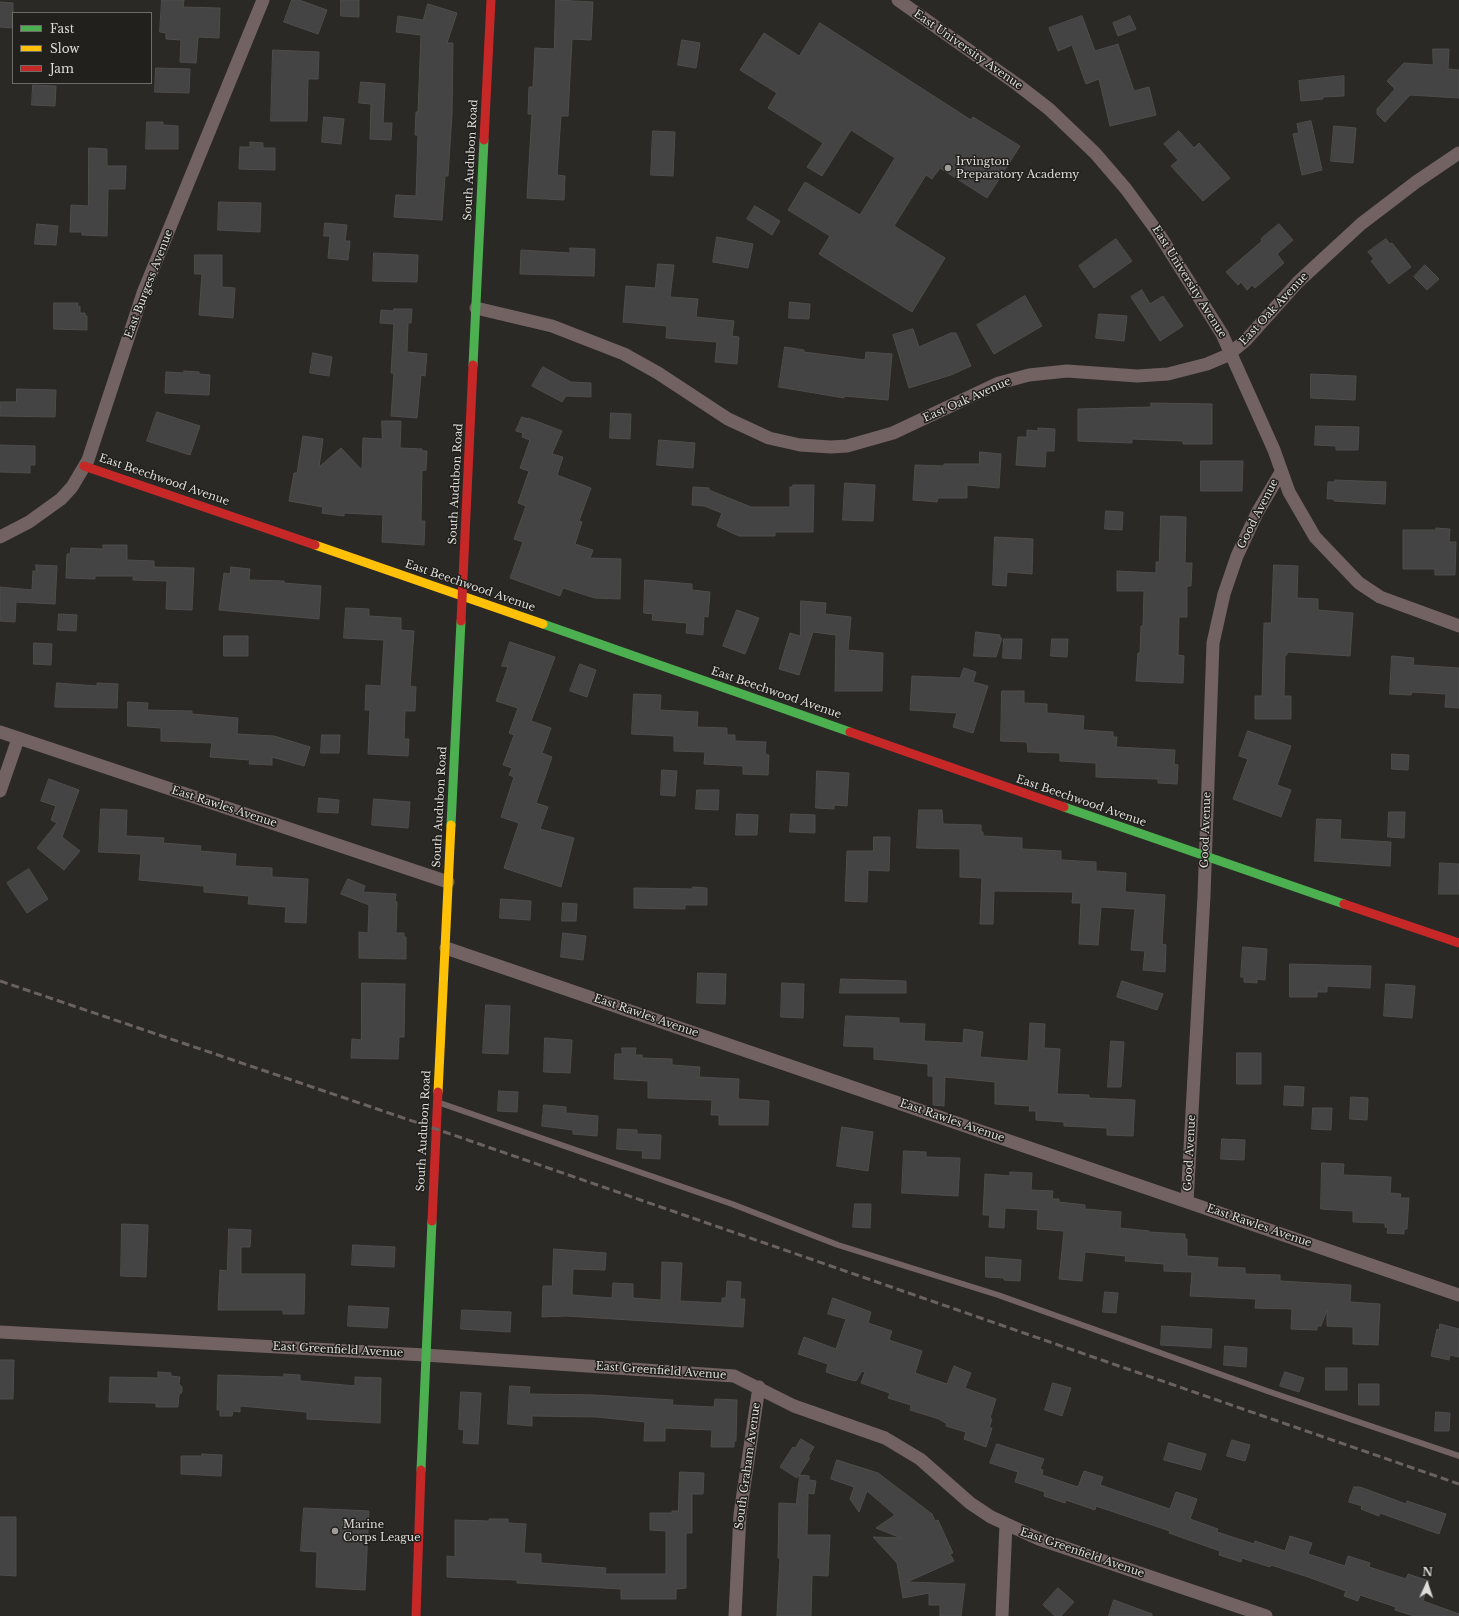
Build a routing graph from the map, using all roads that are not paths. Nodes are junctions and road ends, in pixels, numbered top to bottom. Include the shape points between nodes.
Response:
1 (263, 0) edge
2 (491, 0) edge
3 (898, 0) edge
4 (1459, 153) edge
5 (476, 308) junction
6 (1232, 352) junction
7 (84, 466) junction
8 (1281, 472) junction
9 (0, 537) edge
10 (462, 596) junction
11 (1459, 626) edge
12 (0, 732) edge
13 (18, 739) junction
14 (0, 791) edge
15 (1206, 856) junction
16 (448, 882) junction
17 (1459, 943) edge
18 (446, 948) junction
19 (438, 1102) junction
20 (1187, 1202) junction
21 (1459, 1295) edge
22 (0, 1332) edge
23 (425, 1355) junction
24 (759, 1387) junction
25 (1459, 1456) edge
26 (1006, 1524) junction
27 (416, 1616) edge
28 (735, 1616) edge
29 (1002, 1616) edge
30 (1266, 1616) edge

1 - 7 street, East Burgess Avenue via 143,293
2 - 5 street, South Audubon Road
3 - 6 street, East University Avenue via 1031,94 1095,153 1145,214
4 - 6 street, East Oak Avenue via 1360,224 1298,282
5 - 6 street, East Oak Avenue via 522,318 574,334 624,354 728,419 754,432 784,443 816,446 847,446 878,439 999,383 1029,375 1067,371 1137,376 1168,374 1207,364
5 - 10 street, South Audubon Road
6 - 8 street, East University Avenue
7 - 9 street, East Burgess Avenue via 72,487 61,499 29,522
7 - 10 street, East Beechwood Avenue
8 - 11 street, East University Avenue via 1311,532 1360,583 1389,601
8 - 15 street, Good Avenue via 1257,513 1237,556 1216,627 1212,668
10 - 15 street, East Beechwood Avenue
10 - 16 street, South Audubon Road
12 - 13 street, East Rawles Avenue
13 - 14 street
13 - 16 street, East Rawles Avenue
15 - 17 street, East Beechwood Avenue
15 - 20 street, Good Avenue
16 - 18 street, South Audubon Road
18 - 19 street, South Audubon Road
18 - 20 street, East Rawles Avenue
19 - 23 street, South Audubon Road
19 - 25 lane via 732,1204 838,1245 998,1295
20 - 21 street, East Rawles Avenue
22 - 23 street, East Greenfield Avenue
23 - 24 street, East Greenfield Avenue via 734,1376
23 - 27 street, South Audubon Road
24 - 26 street, East Greenfield Avenue via 794,1406 885,1438 920,1459 970,1503
24 - 28 street, South Graham Avenue via 740,1514
26 - 29 street
26 - 30 street, East Greenfield Avenue via 1038,1539

